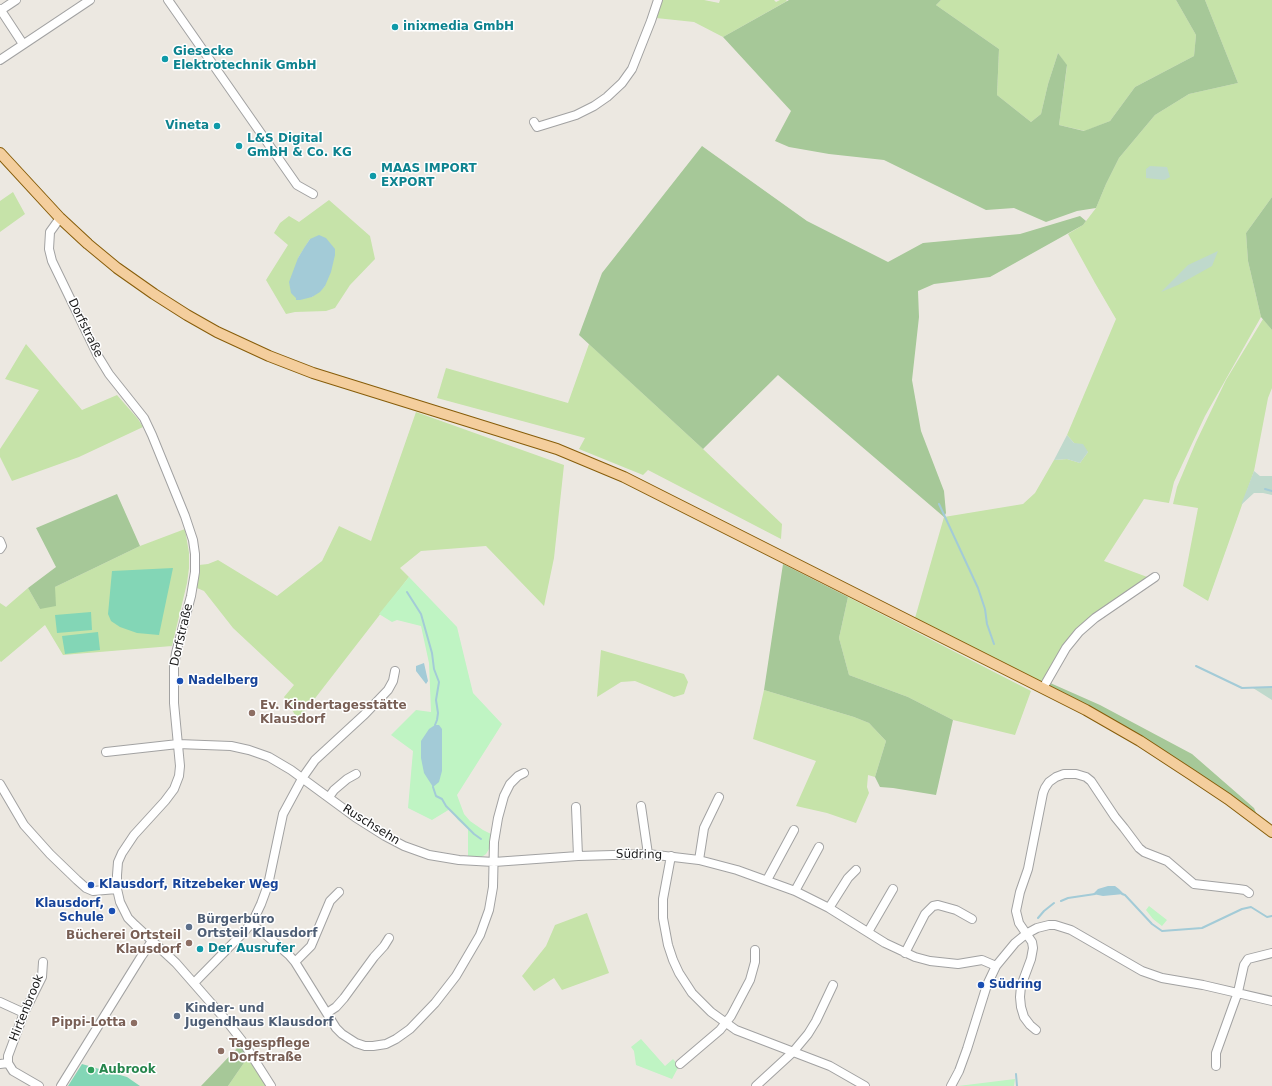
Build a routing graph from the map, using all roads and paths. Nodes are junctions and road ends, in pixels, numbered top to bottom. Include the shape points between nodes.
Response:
1 (16, 0) edge
2 (90, 0) edge
3 (168, 0) edge
4 (658, 0) edge
5 (0, 10) edge
6 (23, 44) junction
7 (0, 60) edge
8 (534, 122) dead end
9 (0, 153) edge
10 (313, 194) dead end
11 (60, 218) junction
12 (0, 541) edge
13 (0, 549) edge
14 (1155, 577) dead end
15 (395, 671) dead end
16 (1043, 688) junction
17 (178, 744) junction
18 (106, 752) dead end
19 (524, 773) dead end
20 (356, 774) dead end
21 (303, 777) junction
22 (0, 784) edge
23 (329, 797) junction
24 (720, 797) dead end
25 (641, 806) dead end
26 (576, 807) dead end
27 (794, 830) dead end
28 (1272, 832) edge
29 (819, 847) dead end
30 (648, 854) junction
31 (608, 855) joint
32 (578, 856) junction
33 (671, 856) junction
34 (698, 860) junction
35 (494, 862) junction
36 (856, 870) dead end
37 (766, 880) junction
38 (117, 889) junction
39 (893, 889) dead end
40 (795, 891) junction
41 (339, 892) dead end
42 (1249, 893) dead end
43 (829, 908) junction
44 (972, 920) dead end
45 (251, 924) junction
46 (868, 932) junction
47 (1026, 934) junction
48 (389, 938) dead end
49 (152, 941) junction
50 (755, 950) dead end
51 (904, 953) junction
52 (1272, 953) edge
53 (43, 962) dead end
54 (295, 962) junction
55 (996, 966) junction
56 (194, 983) junction
57 (833, 985) dead end
58 (1238, 992) junction
59 (1272, 1001) edge
60 (0, 1002) edge
61 (24, 1013) junction
62 (327, 1013) junction
63 (726, 1023) junction
64 (1036, 1030) dead end
65 (793, 1052) junction
66 (4, 1063) edge
67 (680, 1064) dead end
68 (1216, 1066) dead end
69 (39, 1086) edge
70 (61, 1086) edge
71 (271, 1086) edge
72 (756, 1086) edge
73 (865, 1086) edge
74 (951, 1086) edge

1 - 5 street
2 - 6 street
3 - 10 street via 297,185
4 - 8 street via 632,69 622,83 607,97 576,115 537,127
5 - 6 street
6 - 7 street
9 - 11 main road
11 - 16 main road via 116,268 217,332 313,374 557,449 624,477
11 - 17 street, Dorfstraße via 50,232 49,249 52,261 98,356 144,418 193,540 195,572 174,667
12 - 13 street
14 - 16 street via 1079,632 1066,648
15 - 21 street via 388,690 315,760
16 - 28 main road via 1140,741 1228,799
17 - 18 street
17 - 21 street, Ruschsehn via 231,746 249,750 269,757
17 - 38 street, Dorfstraße via 180,766 174,789 134,835 122,853 118,862
19 - 35 street via 510,784 504,796 494,842
20 - 23 street via 343,782
21 - 23 street, Ruschsehn
21 - 45 street via 283,814 268,885
22 - 38 street via 32,834 77,880 86,888 93,890
23 - 35 street, Ruschsehn via 385,836 404,846 440,858
24 - 34 street via 704,828
25 - 30 street
26 - 32 street
27 - 37 street
29 - 40 street
30 - 31 street, Südring
30 - 33 street, Südring
31 - 32 street, Ruschsehn
32 - 35 street, Ruschsehn
33 - 34 street, Südring
33 - 63 street, Südring via 663,899 663,918 668,945 692,993
34 - 37 street, Südring
35 - 62 street via 489,910 474,948 452,982 410,1029 386,1044 365,1046 342,1034
36 - 43 street
37 - 40 street, Südring
38 - 49 street, Dorfstraße via 128,918
39 - 46 street
40 - 43 street, Südring
41 - 54 street via 330,901 311,946
42 - 47 street via 1238,889 1194,884 1167,861 1144,852 1115,817 1094,784 1086,777 1064,774 1049,782 1041,800 1028,869 1016,911 1019,923
43 - 46 street, Südring
44 - 51 street via 956,910 933,906 925,914
45 - 54 street via 282,948
45 - 56 street
46 - 51 street, Südring
47 - 55 street
47 - 58 street via 1048,925 1063,927 1142,971 1162,978
47 - 64 street via 1034,948 1021,986 1021,1007 1024,1017
48 - 62 street via 344,998
49 - 56 street, Dorfstraße
49 - 70 street
50 - 63 street via 750,980
51 - 55 street, Südring via 930,961 958,964 982,960
52 - 58 street via 1248,959 1244,965
53 - 61 street, Hirtenbrook via 42,977
54 - 62 street
55 - 74 street via 987,985 959,1071
56 - 71 street, Dorfstraße via 243,1042
57 - 65 street via 816,1021
58 - 59 street
58 - 68 street via 1216,1053
60 - 61 street
61 - 66 street, Hirtenbrook
63 - 65 street, Südring
63 - 67 street
65 - 72 street
65 - 73 street, Südring via 830,1066
66 - 69 street, Hirtenbrook

